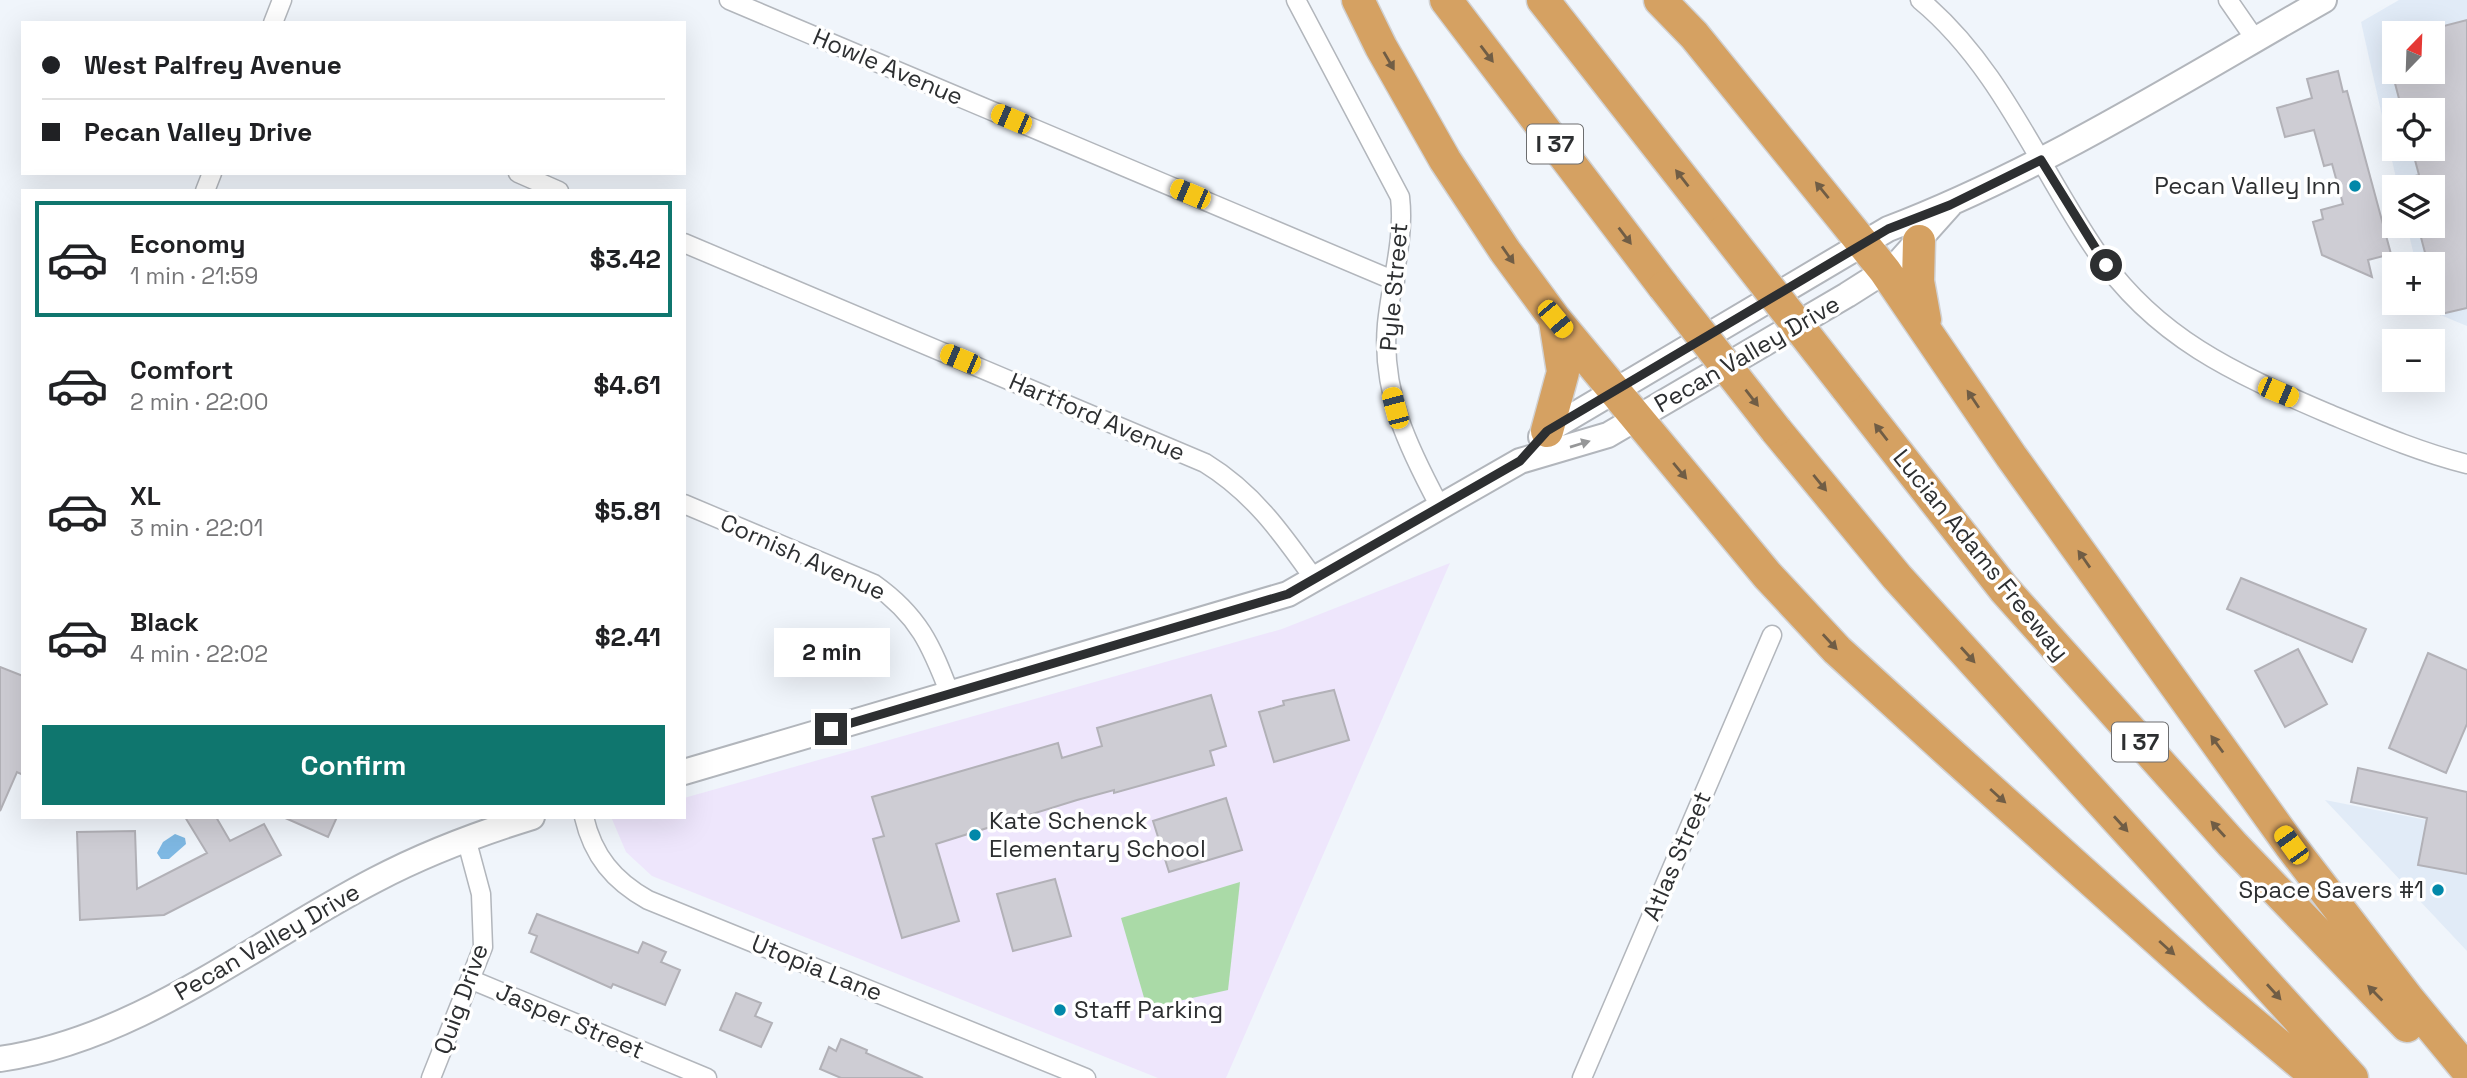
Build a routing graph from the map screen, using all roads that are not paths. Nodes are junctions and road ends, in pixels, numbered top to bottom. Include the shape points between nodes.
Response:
1 (282, 0) edge
2 (729, 0) edge
3 (1296, 0) edge
4 (1358, 0) edge
5 (1446, 0) edge
6 (1543, 0) edge
7 (1660, 0) edge
8 (1920, 0) edge
9 (2228, 0) edge
10 (2324, 0) edge
11 (274, 21) edge
12 (2255, 39) junction
13 (2041, 160) junction
14 (523, 175) edge
15 (554, 189) edge
16 (1950, 205) junction
17 (1919, 241) junction
18 (1864, 243) junction
19 (686, 244) edge
20 (1885, 271) junction
21 (1395, 281) junction
22 (1555, 319) junction
23 (1927, 331) junction
24 (1614, 391) junction
25 (1636, 418) junction
26 (1547, 431) junction
27 (1520, 461) junction
28 (2467, 464) edge
29 (686, 505) edge
30 (1439, 506) junction
31 (1315, 580) junction
32 (1772, 635) dead end
33 (950, 694) junction
34 (686, 771) edge
35 (526, 819) edge
36 (584, 819) edge
37 (466, 838) junction
38 (472, 980) junction
39 (0, 1059) edge
40 (2467, 1070) edge
41 (431, 1078) edge
42 (706, 1078) edge
43 (1086, 1078) edge
44 (1582, 1078) edge
45 (2318, 1078) edge
46 (2352, 1078) edge
47 (2456, 1078) edge

1 - 11 street
2 - 21 street, Howle Avenue
3 - 21 street, Pyle Street via 1399,197
4 -> 22 highway via 1445,160
5 -> 46 highway, I 37, bridge via 1664,287 1896,577
47 -> 6 highway, Lucian Adams Freeway / I 37, bridge via 2232,844 2004,589
18 -> 7 highway via 1694,35
8 - 13 street via 1984,69
9 - 12 street
10 - 12 main road, Pecan Valley Drive
12 - 13 main road, Pecan Valley Drive
13 - 16 main road, Pecan Valley Drive
13 - 28 street via 2116,279 2155,320 2187,344 2255,382 2394,441
14 - 15 street
16 - 17 main road, Pecan Valley Drive
16 - 18 main road, Pecan Valley Drive
17 - 20 main road, Pecan Valley Drive
17 - 23 highway via 1918,281
18 - 20 highway
18 - 24 main road, Pecan Valley Drive
19 - 31 street, Hartford Avenue via 1205,463 1259,505
20 - 23 highway
20 - 25 main road, Pecan Valley Drive
21 - 30 street, Pyle Street via 1385,351 1390,392 1408,447
22 - 24 highway
22 - 26 highway via 1563,372
40 -> 23 highway via 2291,845 2011,456
24 - 25 highway
24 - 26 main road, Pecan Valley Drive
27 -> 25 main road, Pecan Valley Drive via 1608,435
25 -> 45 highway via 1718,518 1837,650 2218,994
26 - 27 main road, Pecan Valley Drive
27 - 30 main road, Pecan Valley Drive
29 - 33 street, Cornish Avenue via 874,584 897,600 923,631
30 - 31 main road, Pecan Valley Drive
31 - 33 main road, Pecan Valley Drive via 1257,606
32 - 44 street, Atlas Street
33 - 34 main road, Pecan Valley Drive
35 - 37 main road, Pecan Valley Drive
36 - 43 street, Utopia Lane via 587,832 614,878 648,900
37 - 38 street, Quig Drive via 485,931
37 - 39 main road, Pecan Valley Drive via 373,881 132,1018 57,1049
38 - 41 street, Quig Drive
38 - 42 street, Jasper Street

